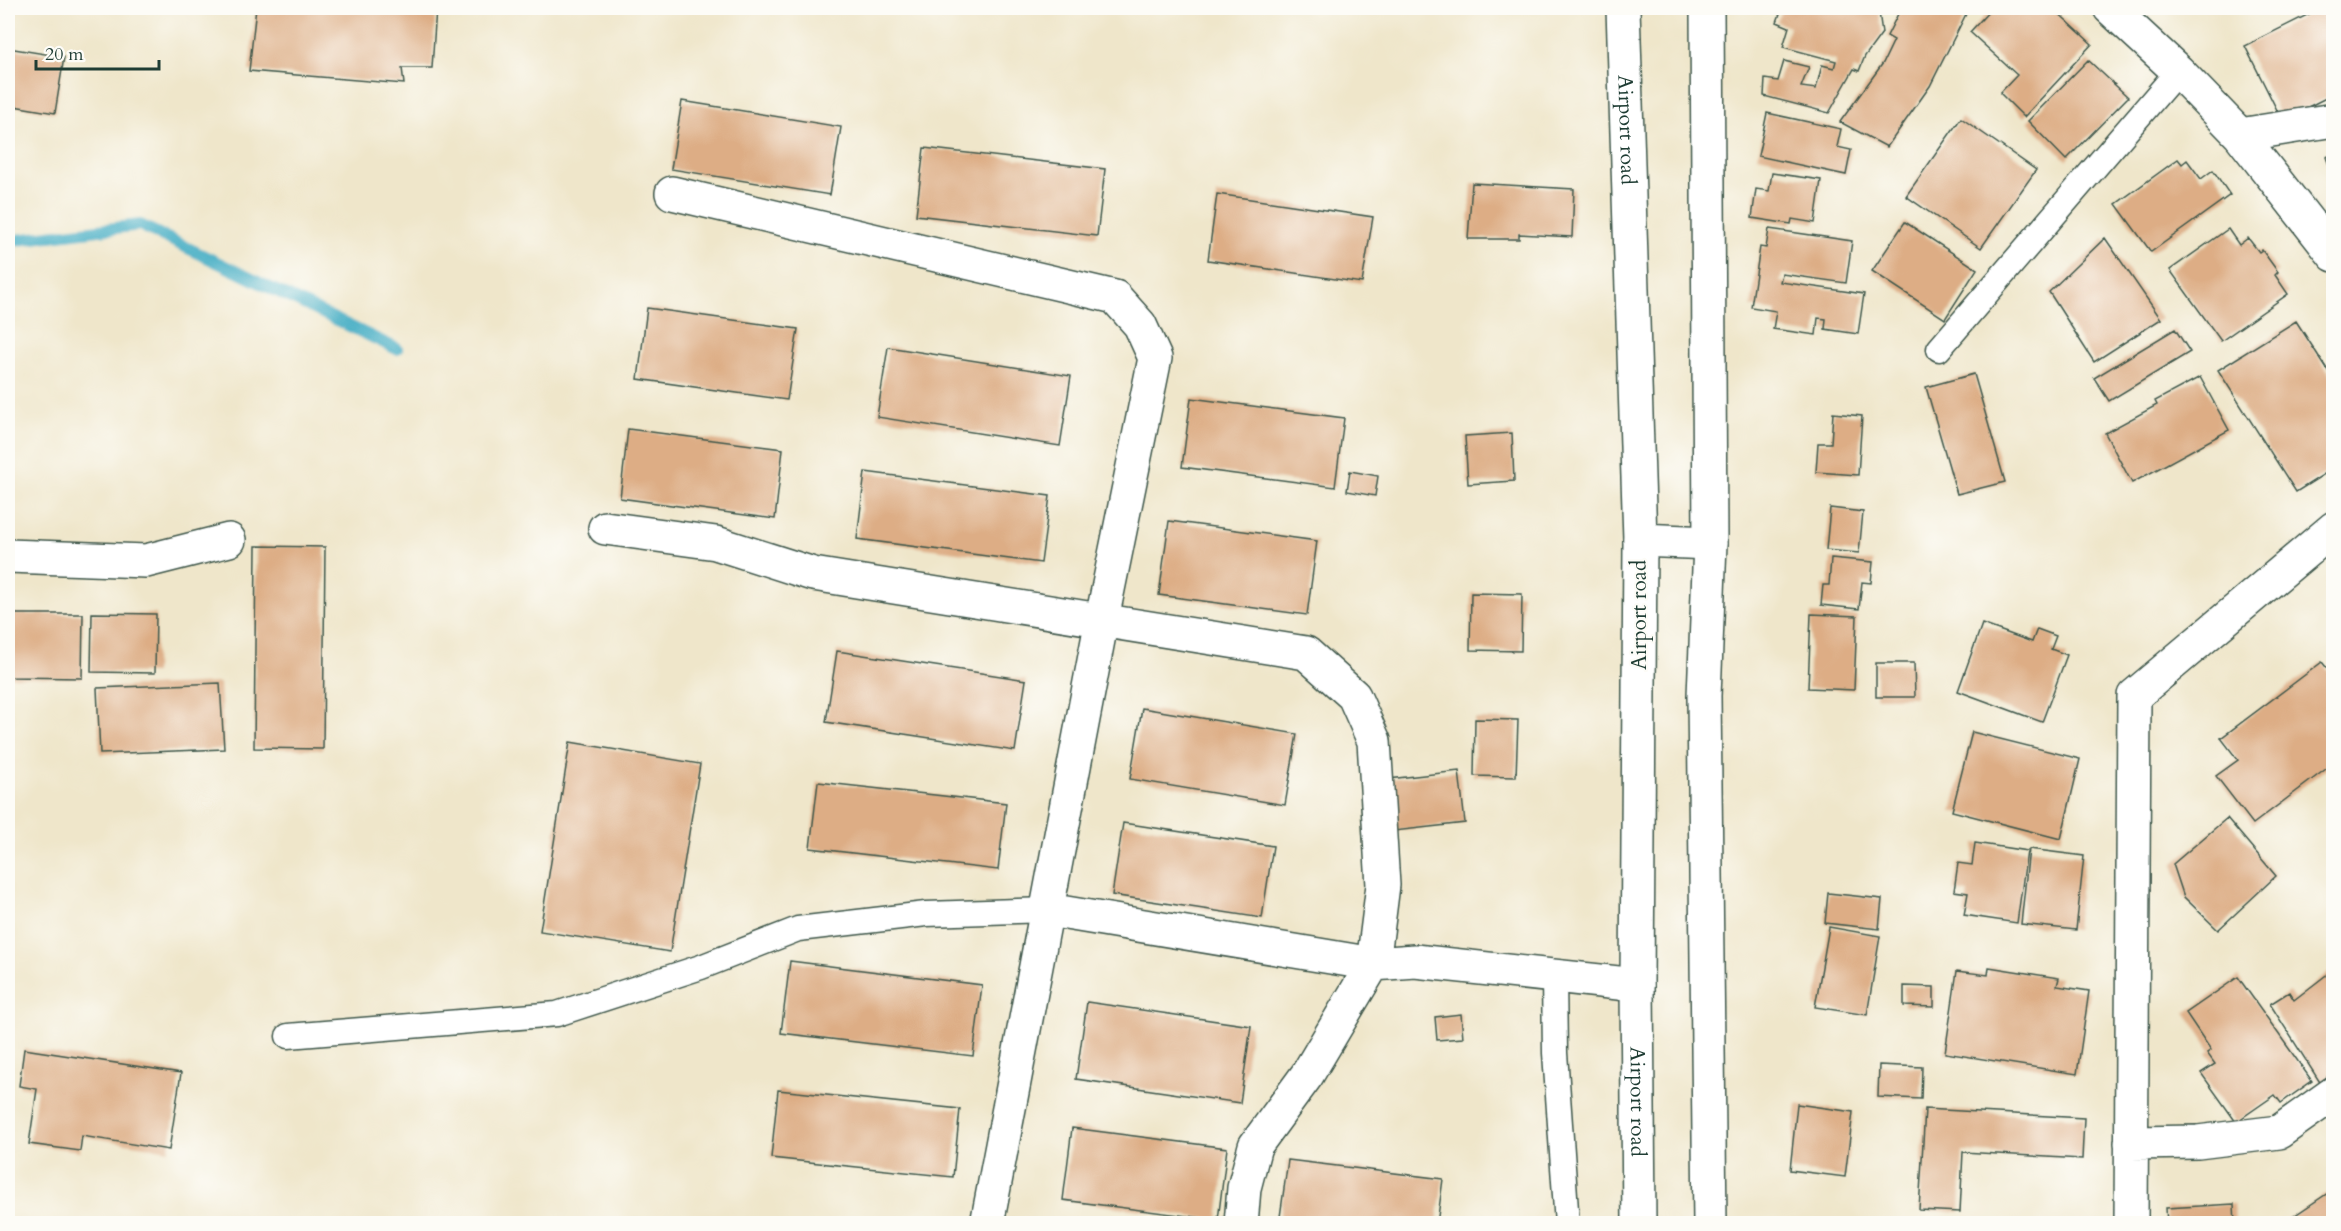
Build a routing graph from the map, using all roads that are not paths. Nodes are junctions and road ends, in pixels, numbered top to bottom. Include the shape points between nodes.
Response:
1 (1623, 8) edge
2 (1707, 8) edge
3 (2110, 8) edge
4 (2178, 71) junction
5 (2334, 120) edge
6 (2240, 135) junction
7 (672, 193) dead end
8 (2334, 255) edge
9 (1939, 349) dead end
10 (604, 528) dead end
11 (2334, 528) edge
12 (229, 540) dead end
13 (1640, 540) junction
14 (1710, 543) junction
15 (8, 556) edge
16 (1102, 619) junction
17 (1048, 910) junction
18 (1373, 964) junction
19 (1554, 976) junction
20 (1637, 985) junction
21 (288, 1035) dead end
22 (2334, 1093) edge
23 (2131, 1143) junction
24 (987, 1224) edge
25 (1240, 1224) edge
26 (1567, 1224) edge
27 (1639, 1224) edge
28 (1710, 1224) edge
29 (2130, 1224) edge

1 - 13 street, Airport road
2 - 14 street
3 - 4 street
4 - 6 street
4 - 9 lane
5 - 6 street
6 - 8 street
7 - 16 street via 1115,297 1140,325 1155,358
10 - 16 street via 716,543 813,574
11 - 23 street via 2134,696
12 - 15 street via 146,561
13 - 14 street
13 - 20 street, Airport road
14 - 28 street via 1704,696
16 - 17 street
16 - 18 street via 1306,653 1354,696 1374,741 1383,885
17 - 18 street
17 - 21 lane via 926,914 798,929 701,967 558,1014
17 - 24 street
18 - 19 street via 1415,961
18 - 25 street via 1307,1076 1255,1146
19 - 20 street
19 - 26 lane via 1555,1053
20 - 27 street, Airport road
22 - 23 street via 2278,1132 2198,1142
23 - 29 street

